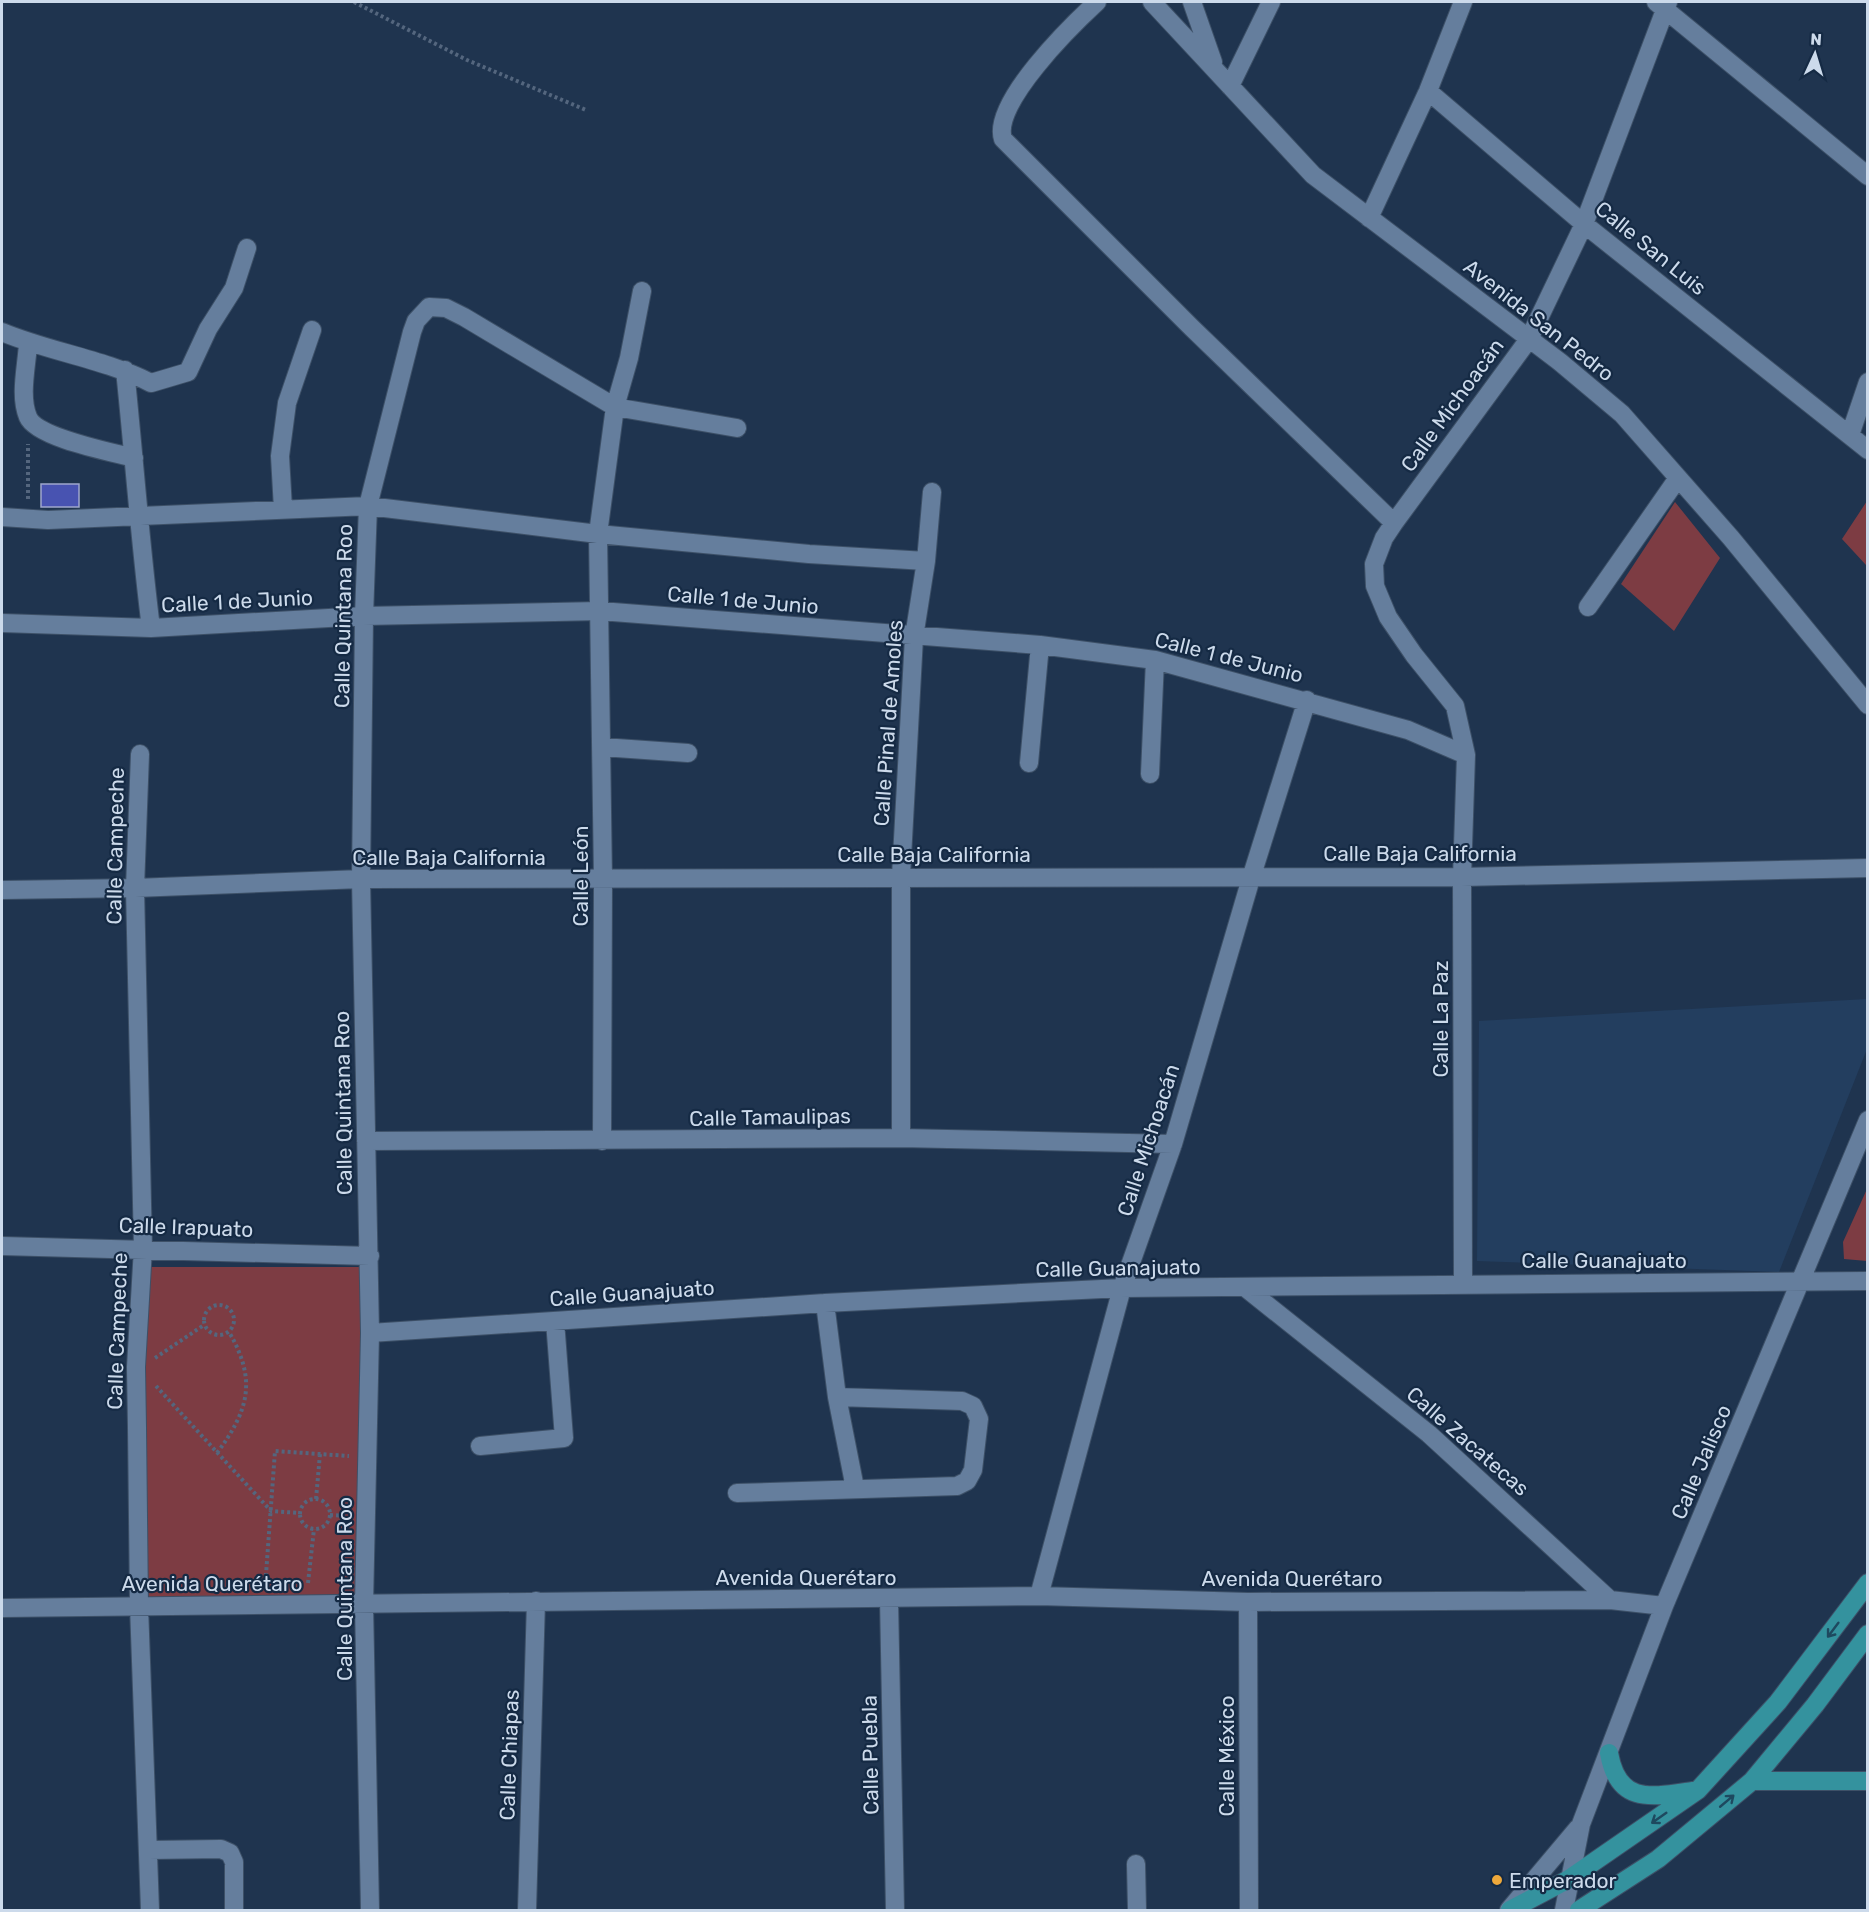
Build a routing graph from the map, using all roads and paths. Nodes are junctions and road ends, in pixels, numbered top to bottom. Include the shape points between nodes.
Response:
1 (354, 2) edge
2 (1097, 2) edge
3 (1152, 2) edge
4 (1192, 2) edge
5 (1271, 2) edge
6 (1463, 2) edge
7 (1663, 4) edge
8 (1214, 68) junction
9 (1230, 86) junction
10 (1428, 91) junction
11 (586, 110) dead end
12 (1868, 176) edge
13 (1369, 218) junction
14 (1584, 224) junction
15 (247, 248) dead end
16 (642, 291) dead end
17 (312, 330) dead end
18 (2, 332) edge
19 (1529, 339) junction
20 (28, 343) junction
21 (125, 370) junction
22 (1868, 382) edge
23 (615, 407) junction
24 (28, 419) junction
25 (737, 428) dead end
26 (1850, 435) junction
27 (1868, 450) edge
28 (134, 458) junction
29 (1678, 478) junction
30 (932, 492) dead end
31 (369, 506) junction
32 (283, 508) junction
33 (136, 514) junction
34 (2, 517) edge
35 (28, 519) junction
36 (1394, 523) junction
37 (598, 534) junction
38 (926, 561) junction
39 (1588, 606) dead end
40 (600, 611) junction
41 (364, 616) junction
42 (2, 622) edge
43 (150, 628) junction
44 (914, 637) junction
45 (1040, 645) junction
46 (1155, 660) junction
47 (1308, 700) junction
48 (1868, 705) edge
49 (602, 747) junction
50 (688, 753) dead end
51 (140, 754) dead end
52 (1466, 754) junction
53 (1029, 763) dead end
54 (1150, 774) dead end
55 (1868, 868) edge
56 (1252, 875) junction
57 (901, 876) junction
58 (1462, 877) junction
59 (361, 879) junction
60 (603, 880) junction
61 (135, 888) junction
62 (2, 890) edge
63 (1868, 1120) edge
64 (902, 1138) junction
65 (602, 1141) junction
66 (366, 1142) junction
67 (1173, 1144) junction
68 (2, 1246) edge
69 (142, 1248) junction
70 (370, 1256) junction
71 (1868, 1281) edge
72 (1464, 1283) junction
73 (1802, 1283) junction
74 (1122, 1288) junction
75 (1247, 1288) junction
76 (825, 1303) junction
77 (555, 1321) junction
78 (204, 1324) junction
79 (229, 1332) junction
80 (370, 1333) junction
81 (148, 1362) dead end
82 (155, 1385) dead end
83 (837, 1397) junction
84 (480, 1446) dead end
85 (217, 1453) junction
86 (320, 1454) junction
87 (353, 1456) dead end
88 (855, 1488) junction
89 (737, 1493) dead end
90 (316, 1500) junction
91 (271, 1511) junction
92 (299, 1513) junction
93 (314, 1529) junction
94 (308, 1583) dead end
95 (1868, 1583) edge
96 (265, 1593) dead end
97 (1040, 1596) junction
98 (889, 1599) junction
99 (1610, 1600) junction
100 (536, 1601) junction
101 (1248, 1602) junction
102 (364, 1604) junction
103 (139, 1606) junction
104 (1664, 1606) junction
105 (2, 1608) edge
106 (1868, 1634) edge
107 (1609, 1753) junction
108 (1752, 1781) junction
109 (1868, 1781) edge
110 (1698, 1790) junction
111 (1581, 1824) junction
112 (148, 1850) junction
113 (1136, 1864) dead end
114 (1569, 1879) junction
115 (150, 1911) edge
116 (234, 1911) edge
117 (370, 1911) edge
118 (527, 1911) edge
119 (895, 1911) edge
120 (1137, 1911) edge
121 (1249, 1911) edge
122 (1509, 1911) edge
123 (1564, 1911) edge
124 (1579, 1911) edge

1 - 11 path via 467,60
2 - 36 street via 1030,75 1008,107 1000,130 1003,139
3 - 8 street, Avenida San Pedro
4 - 8 street
5 - 9 street
6 - 10 street
7 - 12 street
7 - 14 street, Calle Michoacán
8 - 9 street, Avenida San Pedro
9 - 13 street, Avenida San Pedro via 1313,175
10 - 13 street
10 - 14 street, Calle San Luis
13 - 19 street, Avenida San Pedro
14 - 19 street, Calle Michoacán
14 - 26 street, Calle San Luis
15 - 21 street via 234,288 208,329 188,372 151,383
16 - 23 street
17 - 32 street via 287,403 280,456
18 - 20 street
19 - 29 street, Avenida San Pedro via 1622,414
19 - 36 street, Calle Michoacán
20 - 21 street
20 - 24 street
21 - 28 street
22 - 26 street
23 - 25 street
23 - 31 street, Calle Quintana Roo via 446,308 429,307 412,332
23 - 37 street
24 - 28 street via 42,431
24 - 35 path
26 - 27 street, Calle San Luis
28 - 33 street
29 - 39 street
29 - 48 street, Avenida San Pedro
30 - 38 street, Calle Pinal de Amoles
31 - 32 street
31 - 37 street
31 - 41 street, Calle Quintana Roo
32 - 33 street
33 - 35 street
33 - 43 street
34 - 35 street
36 - 52 street, Calle Michoacán via 1374,564 1375,586 1388,617 1455,706
37 - 38 street
37 - 40 street
38 - 44 street, Calle Pinal de Amoles
40 - 41 street, Calle 1 de Junio
40 - 44 street, Calle 1 de Junio
40 - 49 street, Calle León
41 - 43 street, Calle 1 de Junio
41 - 59 street, Calle Quintana Roo
42 - 43 street, Calle 1 de Junio
44 - 45 street, Calle 1 de Junio
44 - 57 street, Calle Pinal de Amoles
45 - 46 street, Calle 1 de Junio
45 - 53 street
46 - 47 street, Calle 1 de Junio
46 - 54 street
47 - 52 street, Calle 1 de Junio via 1408,729
47 - 56 street, Calle Michoacán
49 - 50 street
49 - 60 street, Calle León
51 - 61 street, Calle Campeche
52 - 58 street, Calle La Paz
55 - 58 street, Calle Baja California
56 - 57 street, Calle Baja California
56 - 58 street, Calle Baja California
56 - 67 street, Calle Michoacán
57 - 60 street, Calle Baja California
57 - 64 street, Calle Pinal de Amoles
58 - 72 street, Calle La Paz
59 - 60 street, Calle Baja California
59 - 61 street, Calle Baja California
59 - 66 street, Calle Quintana Roo
60 - 65 street, Calle León
61 - 62 street, Calle Baja California
61 - 69 street, Calle Campeche
63 - 73 street, Calle Jalisco
64 - 65 street, Calle Tamaulipas
64 - 67 street, Calle Tamaulipas
65 - 66 street, Calle Tamaulipas
66 - 70 street, Calle Quintana Roo
67 - 74 street, Calle Michoacán
68 - 69 street, Calle Irapuato
69 - 70 street, Calle Irapuato
69 - 103 street, Calle Campeche via 136,1367
70 - 80 street, Calle Quintana Roo
71 - 73 street, Calle Guanajuato
72 - 73 street, Calle Guanajuato
72 - 75 street, Calle Guanajuato
73 - 104 street, Calle Jalisco
74 - 75 street, Calle Guanajuato
74 - 76 street, Calle Guanajuato
74 - 97 street, Calle Michoacán
75 - 99 street, Calle Zacatecas via 1429,1434
76 - 77 street, Calle Guanajuato
76 - 83 street
77 - 80 street, Calle Guanajuato
77 - 84 street via 564,1438
78 - 79 path via 218,1336
78 - 79 path via 206,1313 221,1305 234,1316
78 - 81 path
79 - 85 path via 248,1380 238,1425
80 - 102 street, Calle Quintana Roo
82 - 85 path
83 - 88 street
83 - 88 street via 962,1401 973,1406 979,1419 973,1470 967,1482 957,1486
85 - 91 path
86 - 87 path
86 - 90 path
86 - 91 path via 275,1451
88 - 89 street
90 - 92 path via 306,1502
90 - 93 path via 325,1503 330,1515 324,1526
91 - 92 path
91 - 96 path
92 - 93 path via 303,1524
93 - 94 path
95 -> 110 main road via 1778,1702
97 - 98 street, Avenida Querétaro
97 - 101 street, Avenida Querétaro
98 - 100 street, Avenida Querétaro
98 - 119 street, Calle Puebla
99 - 101 street, Avenida Querétaro
99 - 104 street
100 - 102 street, Avenida Querétaro
100 - 118 street, Calle Chiapas
101 - 121 street, Calle México
102 - 103 street, Avenida Querétaro
102 - 117 street, Calle Quintana Roo
103 - 105 street, Avenida Querétaro
103 - 112 street, Calle Campeche
104 - 107 street, Calle Jalisco
106 - 108 main road
107 - 110 main road via 1612,1773 1620,1786 1662,1796
107 - 111 street, Calle Jalisco
108 - 109 main road
124 -> 108 main road via 1658,1859
110 -> 114 main road
111 - 114 street, Calle Jalisco
111 - 122 street, Calle Jalisco
112 - 115 street, Calle Campeche
112 - 116 street via 221,1849 230,1853 234,1862
113 - 120 street
114 - 122 main road
114 - 123 street, Calle Jalisco

